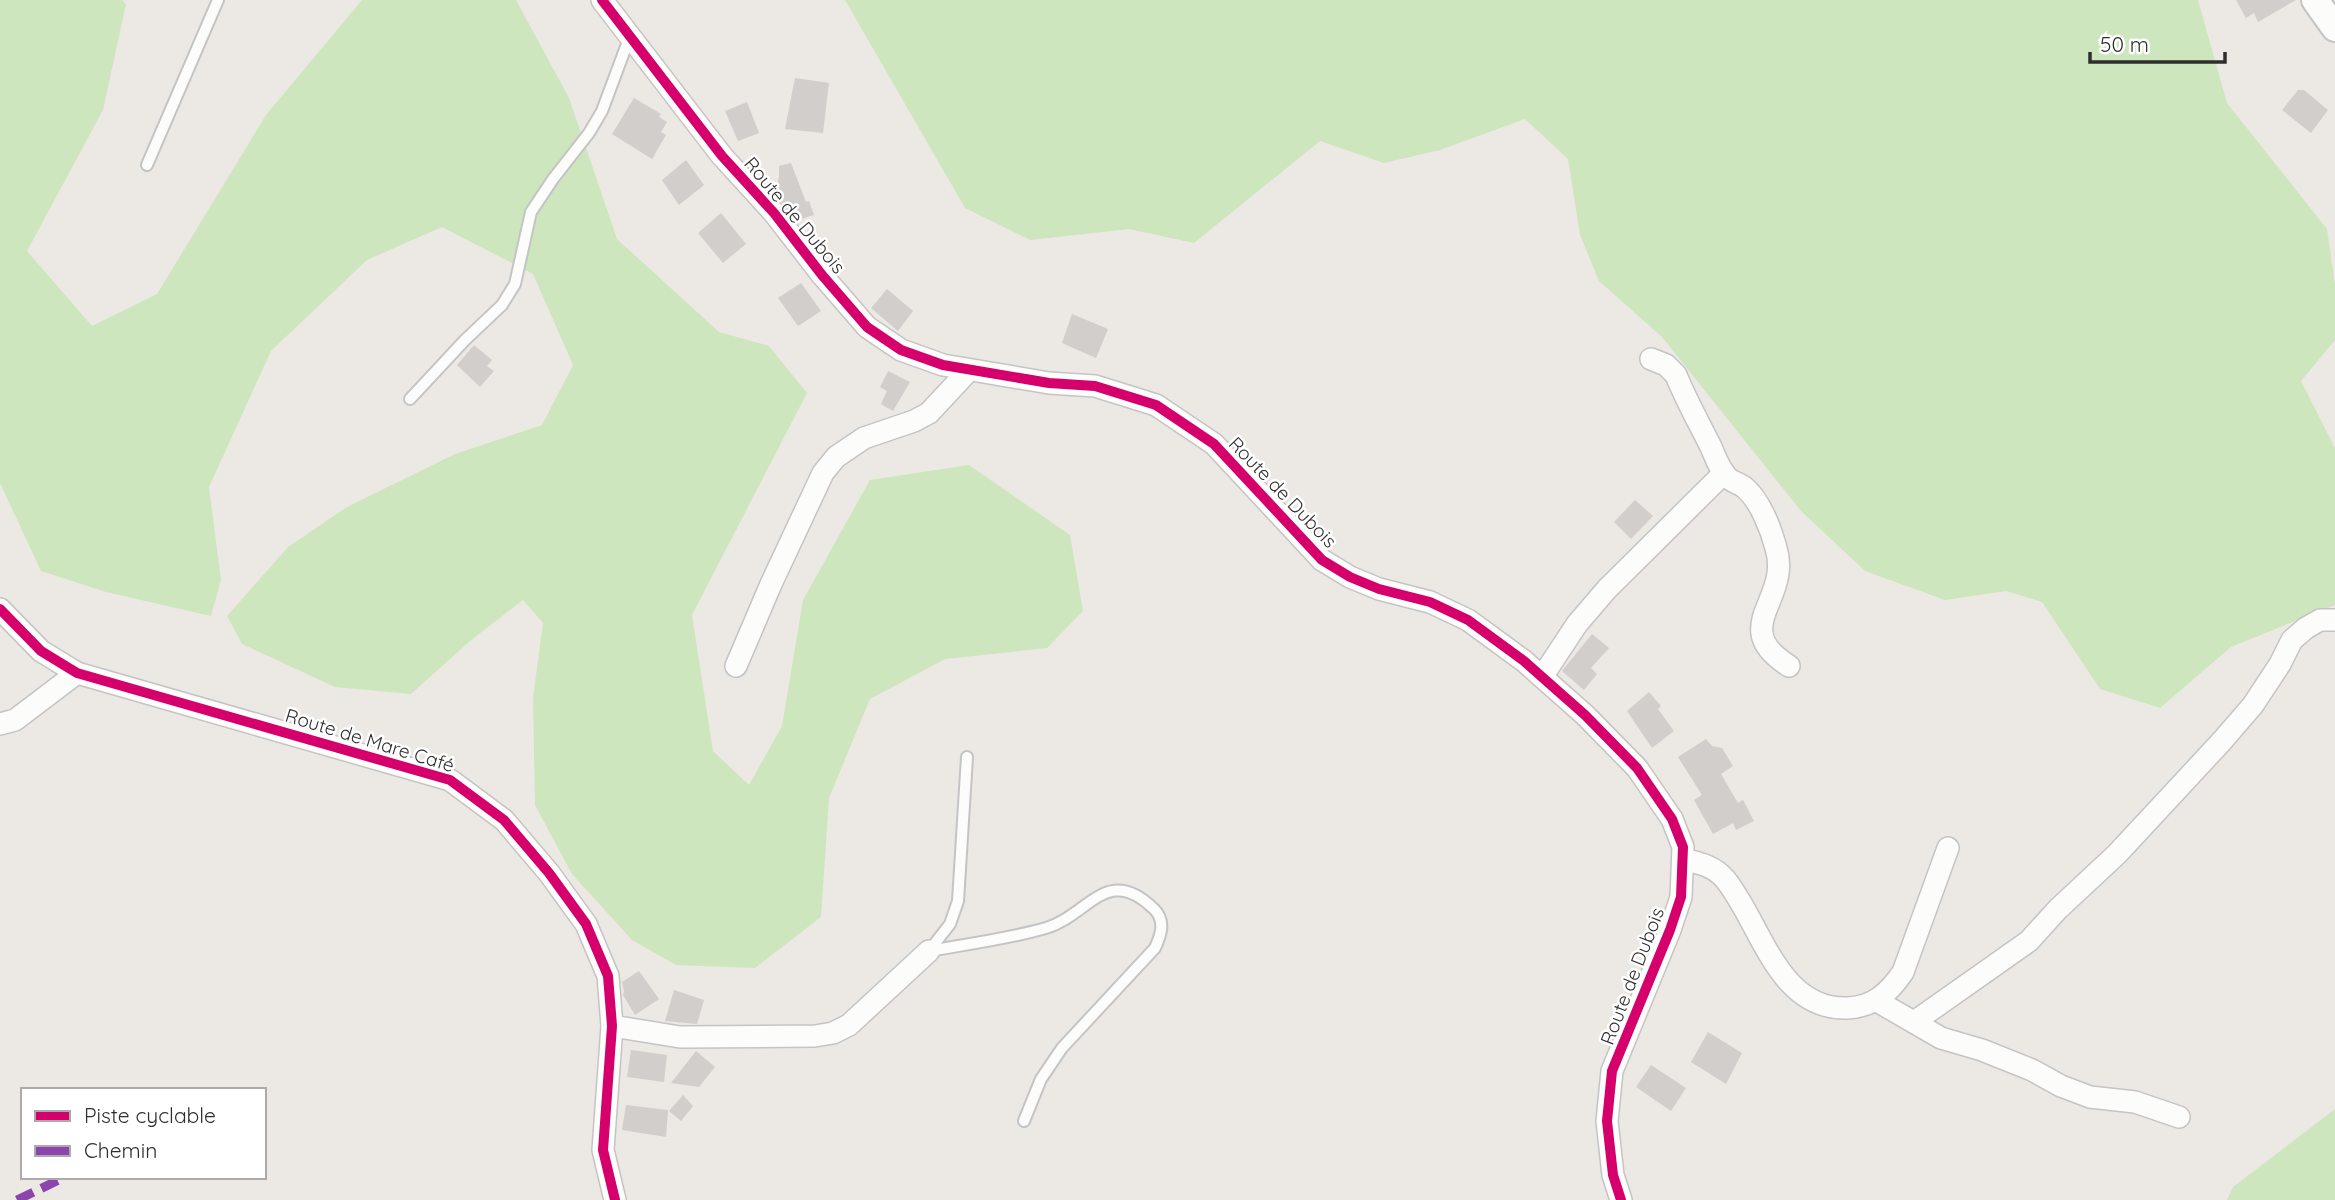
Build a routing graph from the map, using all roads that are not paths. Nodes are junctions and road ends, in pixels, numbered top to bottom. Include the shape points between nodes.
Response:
1 (218, 0) edge
2 (602, 0) edge
3 (2315, 0) edge
4 (2335, 28) edge
5 (630, 36) junction
6 (147, 164) dead end
7 (1651, 359) dead end
8 (970, 370) junction
9 (410, 400) dead end
10 (1724, 473) junction
11 (0, 609) edge
12 (2335, 620) edge
13 (736, 666) dead end
14 (1789, 666) dead end
15 (77, 673) junction
16 (1542, 677) junction
17 (0, 724) edge
18 (967, 757) dead end
19 (1948, 848) dead end
20 (1683, 859) junction
21 (929, 951) junction
22 (1877, 1001) junction
23 (1914, 1022) junction
24 (612, 1026) junction
25 (2179, 1117) dead end
26 (1024, 1121) dead end
27 (615, 1200) edge
28 (1620, 1200) edge

1 - 6 lane
2 - 5 street, Route de Dubois
3 - 4 street
5 - 8 street, Route de Dubois via 722,156 867,327 901,351
5 - 9 lane via 602,111 531,212 514,284 502,305
7 - 10 street via 1676,375
8 - 13 street via 929,413 864,438 823,472
8 - 16 street, Route de Dubois via 1095,386 1156,405 1214,444 1322,560 1379,589 1430,602 1468,620
10 - 14 street via 1753,497 1772,534 1779,571 1759,632 1772,655
10 - 16 street via 1607,589
11 - 15 street, Route de Mare Café via 41,651
12 - 23 street via 2320,620 2292,640 2253,705 2222,741 2029,941
15 - 17 street via 15,720
15 - 24 street, Route de Mare Café via 450,780 504,820 586,924 608,976
16 - 20 street, Route de Dubois via 1637,768 1672,819
18 - 21 lane via 958,901 950,924
19 - 22 street via 1903,972
20 - 22 street via 1707,865 1724,877 1777,968 1801,994 1830,1008
20 - 28 street, Route de Dubois via 1681,897 1670,930 1612,1072 1607,1121
21 - 24 street via 849,1025 832,1033 680,1037
21 - 26 lane via 1048,928 1103,893 1124,890 1140,895 1158,912 1163,931 1155,948 1062,1048 1041,1079
22 - 23 street
23 - 25 street via 1941,1038 2020,1065 2090,1097 2135,1102
24 - 27 street, Route de Mare Café via 603,1150

